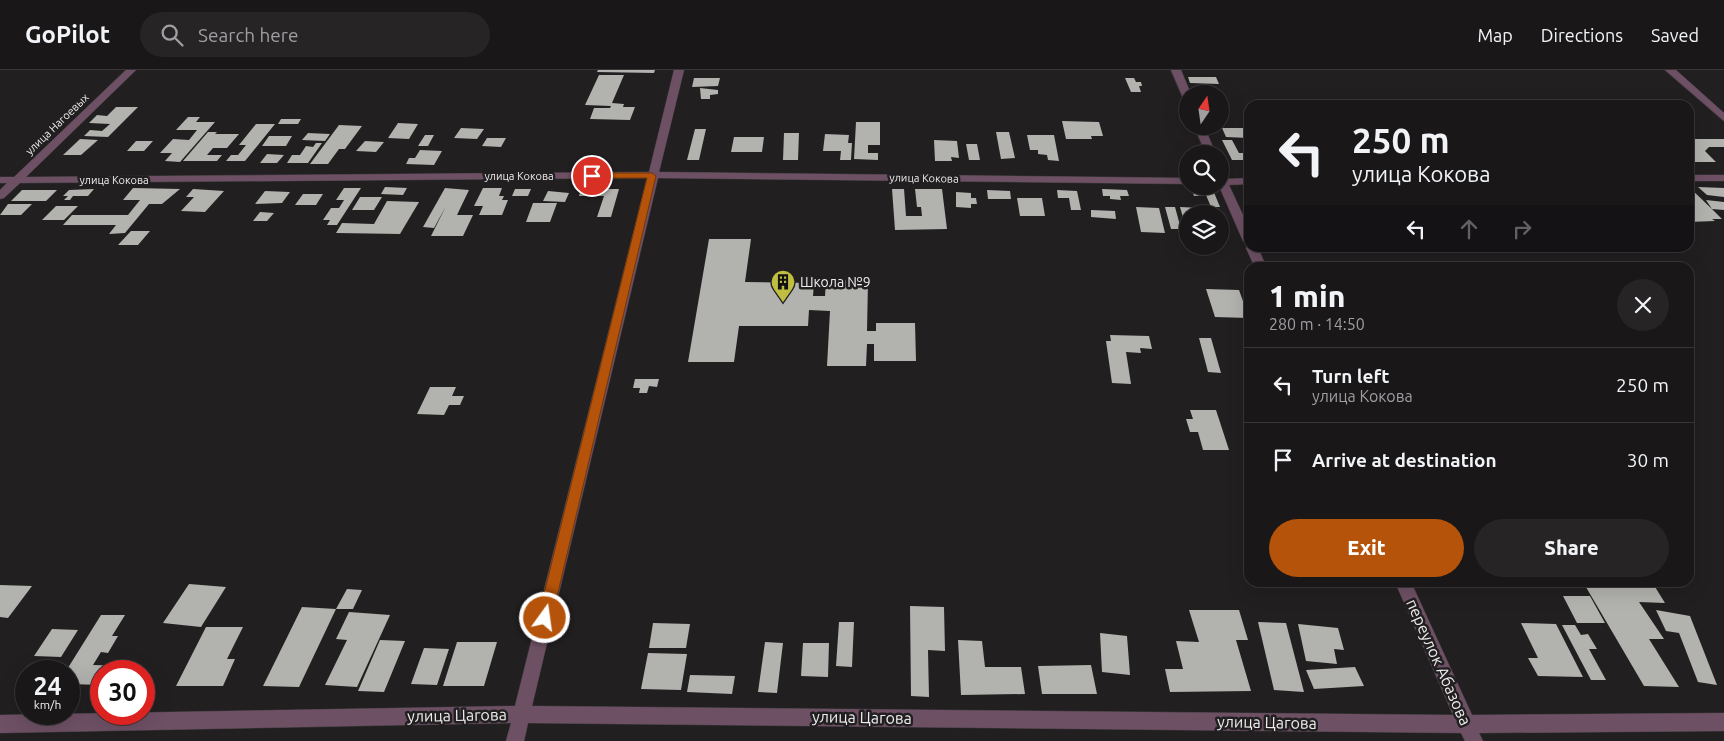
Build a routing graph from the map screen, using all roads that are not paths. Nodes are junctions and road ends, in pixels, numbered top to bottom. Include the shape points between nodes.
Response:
1 (131, 70) edge
2 (679, 70) edge
3 (1176, 70) edge
4 (1670, 70) edge
5 (1182, 85) edge
6 (1724, 118) edge
7 (652, 176) junction
8 (1694, 178) edge
9 (1724, 178) edge
10 (0, 180) edge
11 (16, 180) junction
12 (1229, 180) edge
13 (1179, 181) edge
14 (1244, 181) edge
15 (1228, 195) edge
16 (0, 196) edge
17 (1244, 230) edge
18 (1405, 587) edge
19 (521, 714) junction
20 (1724, 722) edge
21 (0, 724) edge
22 (1466, 724) junction
23 (515, 741) edge
24 (1474, 741) edge

1 - 11 street, улица Нагоевых
2 - 7 street
3 - 5 street
4 - 6 street
7 - 11 street, улица Кокова
7 - 13 street, улица Кокова
7 - 19 street
8 - 9 street
10 - 11 street, улица Кокова
11 - 16 street, улица Нагоевых
12 - 14 street
15 - 17 street
18 - 22 street, переулок Абазова
19 - 21 street, улица Цагова
19 - 22 street, улица Цагова
19 - 23 street
20 - 22 street, улица Цагова
22 - 24 street, переулок Абазова

